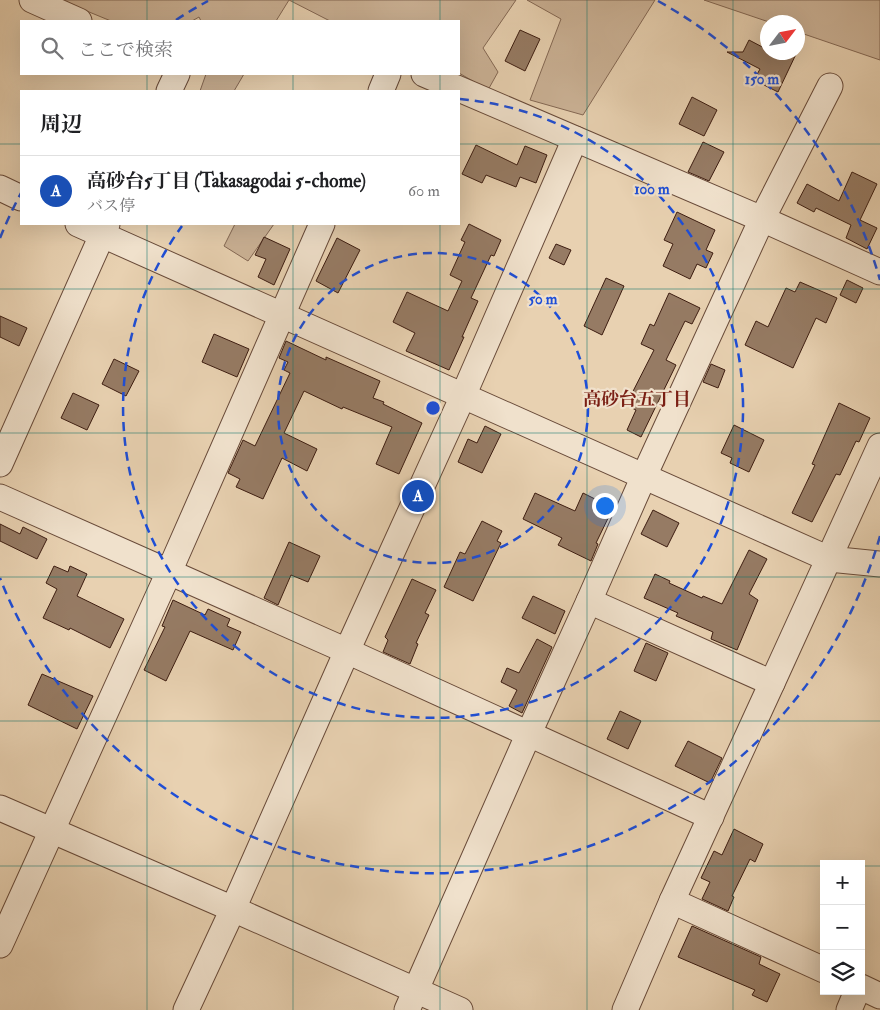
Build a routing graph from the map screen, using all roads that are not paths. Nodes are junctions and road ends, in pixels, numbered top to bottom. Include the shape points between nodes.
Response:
1 (32, 0) edge
2 (77, 20) edge
3 (177, 75) edge
4 (388, 75) edge
5 (426, 75) edge
6 (830, 86) dead end
7 (169, 90) edge
8 (380, 90) edge
9 (575, 139) junction
10 (0, 188) edge
11 (20, 198) edge
12 (762, 219) junction
13 (83, 225) edge
14 (322, 225) edge
15 (105, 229) edge
16 (880, 272) edge
17 (282, 314) junction
18 (463, 396) junction
19 (880, 446) edge
20 (0, 464) edge
21 (644, 476) junction
22 (0, 497) edge
23 (829, 559) junction
24 (880, 564) edge
25 (169, 572) junction
26 (590, 601) junction
27 (347, 651) junction
28 (772, 683) junction
29 (529, 733) junction
30 (0, 808) edge
31 (711, 817) junction
32 (52, 831) junction
33 (672, 901) junction
34 (233, 908) junction
35 (0, 945) edge
36 (820, 968) edge
37 (865, 990) edge
38 (855, 995) edge
39 (880, 996) edge
40 (411, 1000) edge
41 (186, 1010) edge
42 (460, 1010) edge
43 (625, 1010) edge
44 (849, 1010) edge

1 - 2 street
3 - 7 street
4 - 8 street
5 - 9 street
6 - 12 street
9 - 12 street
9 - 18 street
10 - 11 street
12 - 16 street
12 - 21 street
13 - 15 street
14 - 17 street
15 - 17 street
15 - 20 street
17 - 18 street
17 - 25 street
18 - 21 street
18 - 27 street
19 - 23 street
21 - 23 street
21 - 26 street
22 - 25 street
23 - 24 street
23 - 28 street
25 - 27 street
25 - 32 street
26 - 28 street
26 - 29 street
27 - 29 street
27 - 34 street
28 - 31 street
29 - 31 street
29 - 40 street
30 - 32 street
31 - 33 street
32 - 34 street
32 - 35 street
33 - 36 street
33 - 43 street
34 - 40 street
34 - 41 street
37 - 39 street
38 - 44 street
40 - 42 street

